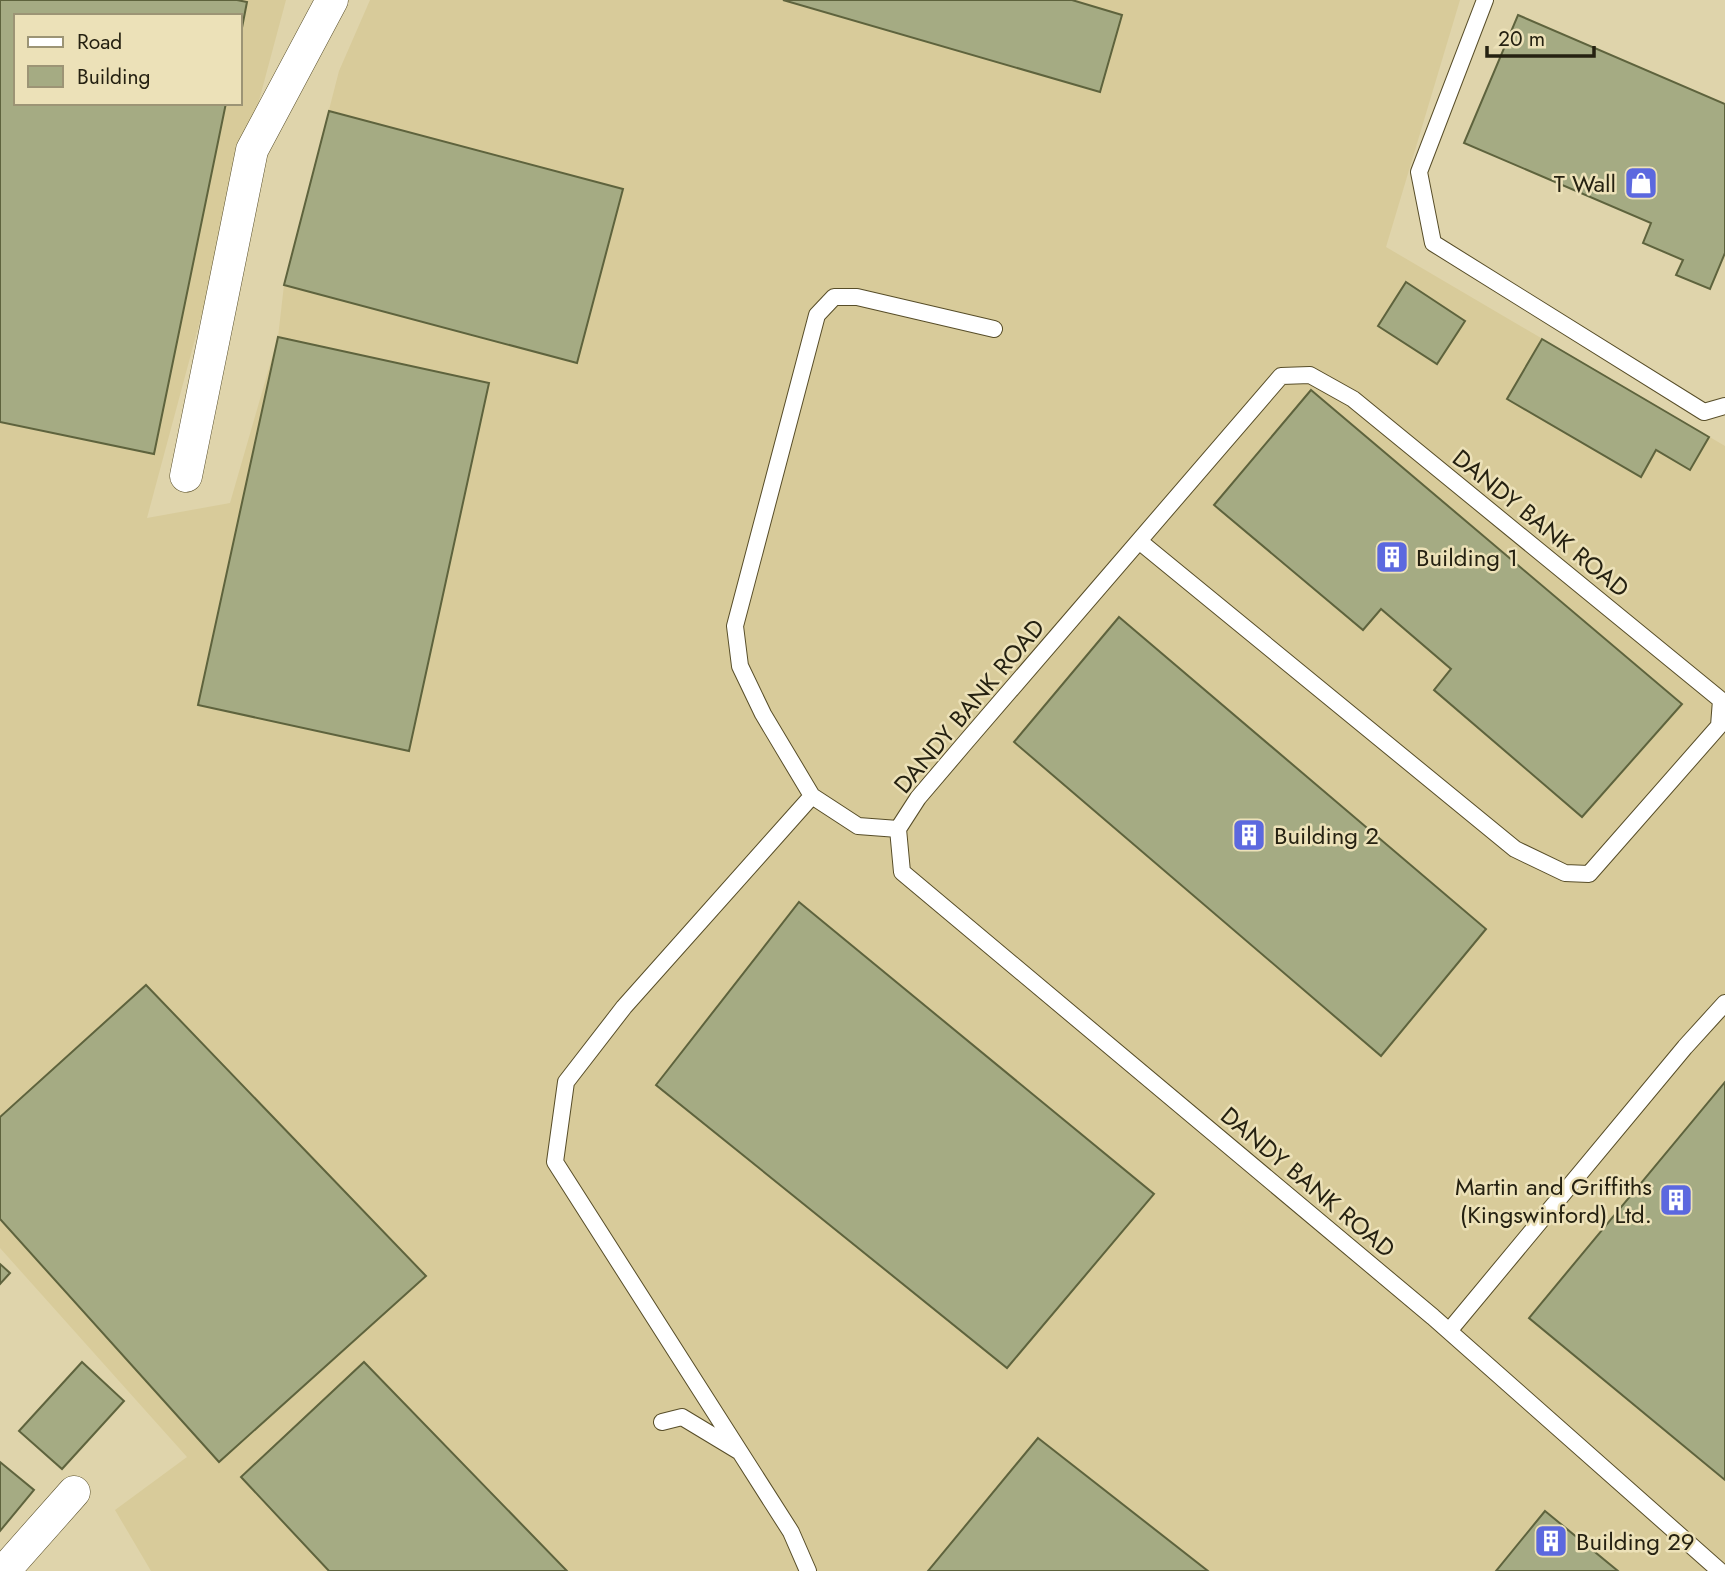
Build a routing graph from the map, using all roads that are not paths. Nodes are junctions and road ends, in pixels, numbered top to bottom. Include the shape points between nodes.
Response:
1 (332, 0) edge
2 (1485, 0) edge
3 (994, 329) dead end
4 (1725, 406) edge
5 (186, 477) dead end
6 (1139, 541) junction
7 (812, 796) junction
8 (898, 829) junction
9 (1725, 1003) edge
10 (1449, 1331) junction
11 (662, 1422) dead end
12 (740, 1452) junction
13 (74, 1492) dead end
14 (13, 1567) edge
15 (808, 1571) edge
16 (1720, 1571) edge

1 - 5 street via 252,150
2 - 4 lane via 1419,172 1433,243 1704,412
3 - 7 lane via 857,297 834,296 817,315 735,626 740,666
6 - 6 lane, DANDY BANK ROAD via 1515,849 1565,873 1589,874 1719,726 1721,699 1353,399 1310,375 1281,376
6 - 8 lane, DANDY BANK ROAD via 918,798
7 - 8 lane via 858,826
7 - 12 lane via 624,1007 566,1082 555,1161
8 - 10 lane, DANDY BANK ROAD via 902,872
9 - 10 lane
10 - 16 lane, DANDY BANK ROAD
11 - 12 lane via 682,1418
12 - 15 lane via 791,1532
13 - 14 street

